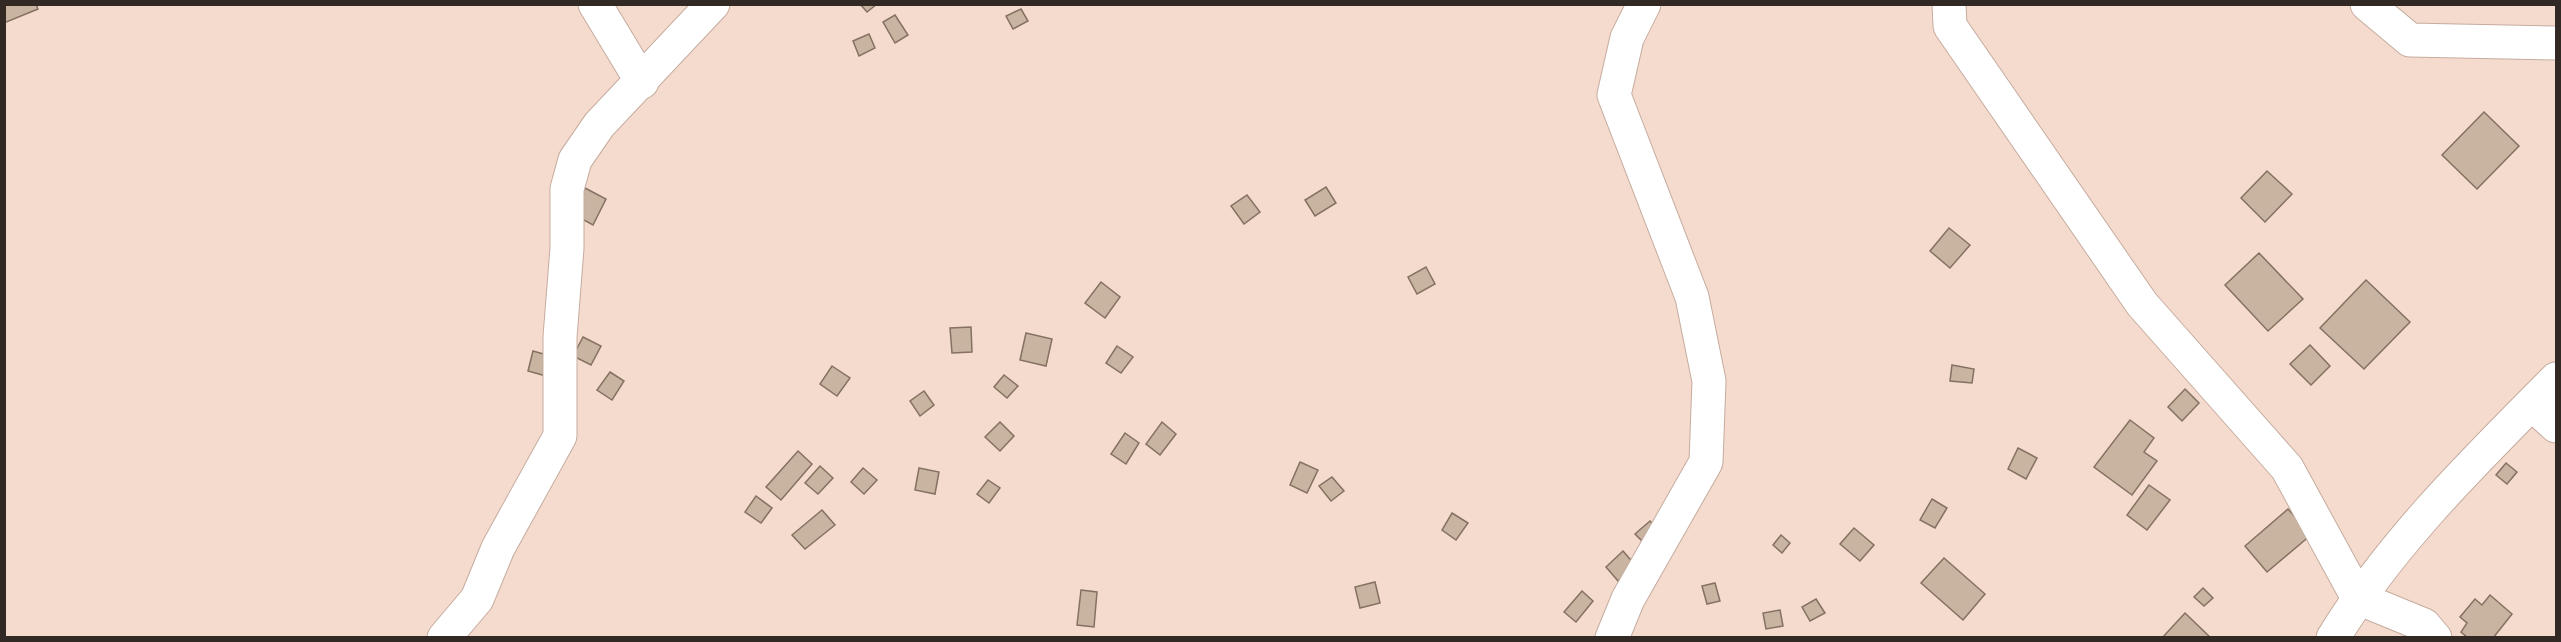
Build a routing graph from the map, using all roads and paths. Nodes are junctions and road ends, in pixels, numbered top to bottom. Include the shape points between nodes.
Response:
1 (595, 4) edge
2 (714, 4) edge
3 (1644, 4) edge
4 (1948, 4) edge
5 (2367, 4) edge
6 (2556, 43) edge
7 (642, 82) junction
8 (2556, 379) edge
9 (2532, 404) junction
10 (2556, 426) edge
11 (2358, 598) junction
12 (444, 638) edge
13 (1612, 638) edge
14 (2333, 638) edge
15 (2435, 638) edge

1 - 7 street
2 - 7 street
3 - 13 street via 1627,38 1614,95 1692,297 1709,381 1706,462 1629,599
4 - 11 street via 1950,26 2142,304 2287,468
5 - 6 street via 2410,40
7 - 12 street via 599,125 575,160 567,189 560,436 498,548 477,599
8 - 9 street
9 - 10 street
9 - 11 street via 2451,484
11 - 14 street
11 - 15 street via 2424,625

